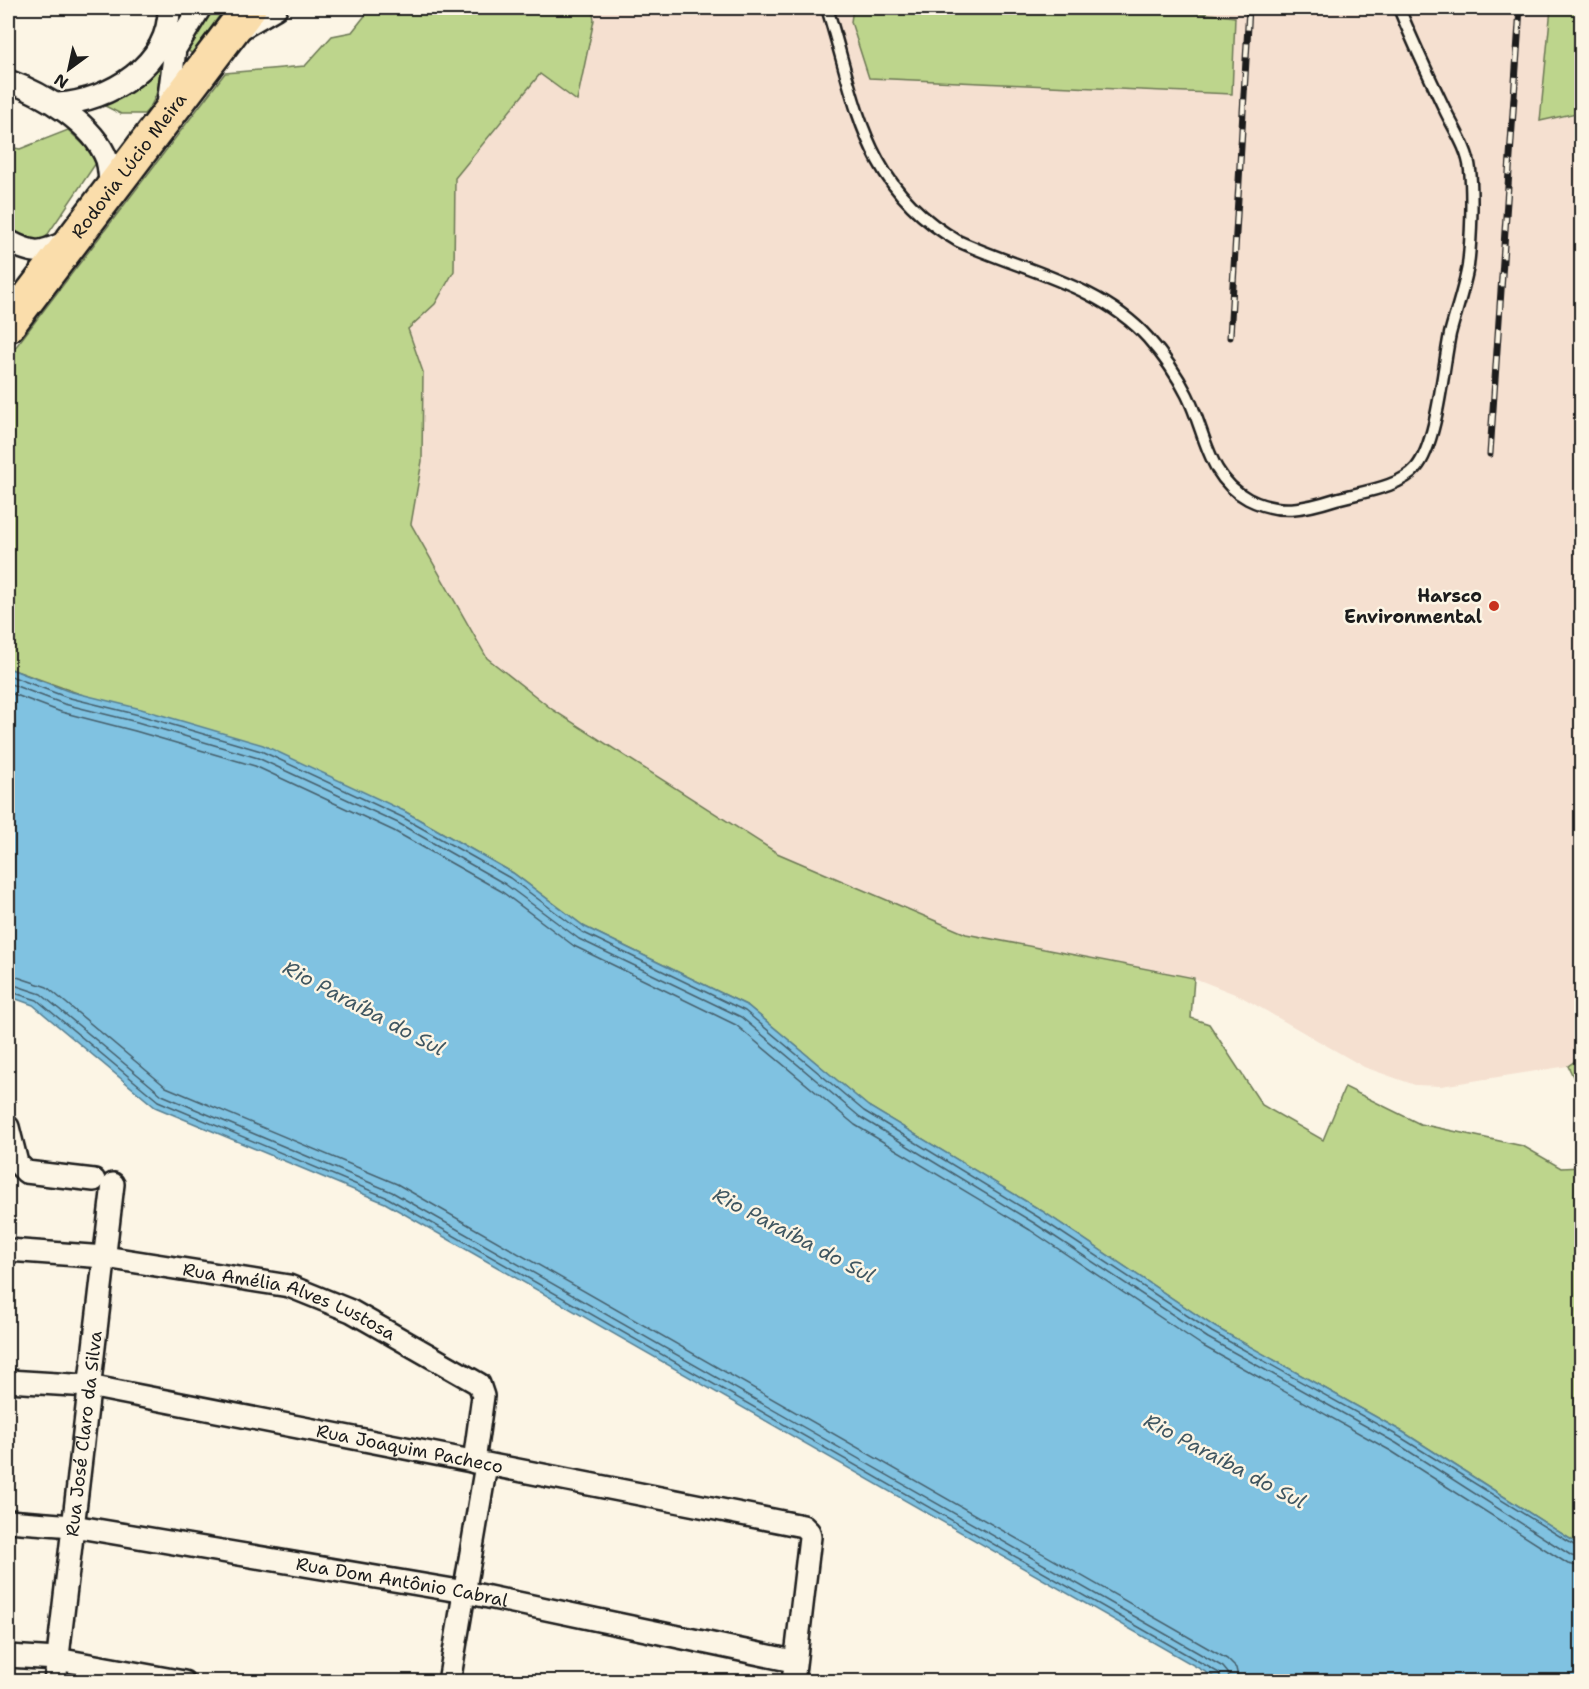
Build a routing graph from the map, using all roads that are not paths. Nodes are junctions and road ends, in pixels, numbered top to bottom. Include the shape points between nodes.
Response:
1 (169, 8) edge
2 (200, 8) edge
3 (249, 8) edge
4 (276, 8) edge
5 (827, 8) edge
6 (1399, 8) edge
7 (224, 39) junction
8 (8, 81) edge
9 (58, 104) junction
10 (166, 116) junction
11 (110, 193) junction
12 (73, 240) junction
13 (8, 241) edge
14 (8, 325) edge
15 (8, 1127) edge
16 (8, 1250) edge
17 (105, 1257) junction
18 (8, 1381) edge
19 (89, 1386) junction
20 (480, 1464) junction
21 (8, 1521) edge
22 (73, 1526) junction
23 (465, 1592) junction
24 (8, 1656) edge
25 (57, 1659) junction
26 (793, 1671) edge
27 (55, 1682) edge
28 (184, 1682) edge
29 (449, 1682) edge

1 - 9 street via 166,36 153,59 106,92
2 - 10 street via 175,49
3 - 7 highway, Rodovia Lúcio Meira
4 - 7 street
5 - 6 lane via 867,143 905,198 940,231 958,241 1078,290 1132,323 1147,336 1176,375 1188,396 1210,458 1224,480 1248,498 1274,509 1288,510 1317,505 1407,476 1422,459 1432,430 1469,252 1470,170
7 - 10 highway, Rodovia Lúcio Meira
8 - 9 street
9 - 11 street via 104,154
10 - 11 highway, Rodovia Lúcio Meira
11 - 12 highway, Rodovia Lúcio Meira
12 - 13 street via 38,253
12 - 14 highway, Rodovia Lúcio Meira
15 - 17 street, Rua José Claro da Silva via 18,1163 26,1172 103,1182
16 - 17 street, Rua Amélia Alves Lustosa
17 - 19 street, Rua José Claro da Silva
17 - 20 street, Rua Amélia Alves Lustosa via 289,1287 351,1311 479,1384 483,1396
18 - 19 street, Rua Joaquim Pacheco
19 - 20 street, Rua Joaquim Pacheco
19 - 22 street, Rua José Claro da Silva
20 - 23 street, Rua Amélia Alves Lustosa
20 - 26 street, Rua Joaquim Pacheco via 803,1526 809,1533
21 - 22 street, Rua Dom Antônio Cabral
22 - 23 street, Rua Dom Antônio Cabral
22 - 25 street, Rua José Claro da Silva
23 - 26 street, Rua Dom Antônio Cabral
23 - 29 street, Rua Amélia Alves Lustosa
24 - 25 street
25 - 27 street, Rua José Claro da Silva
25 - 28 street

